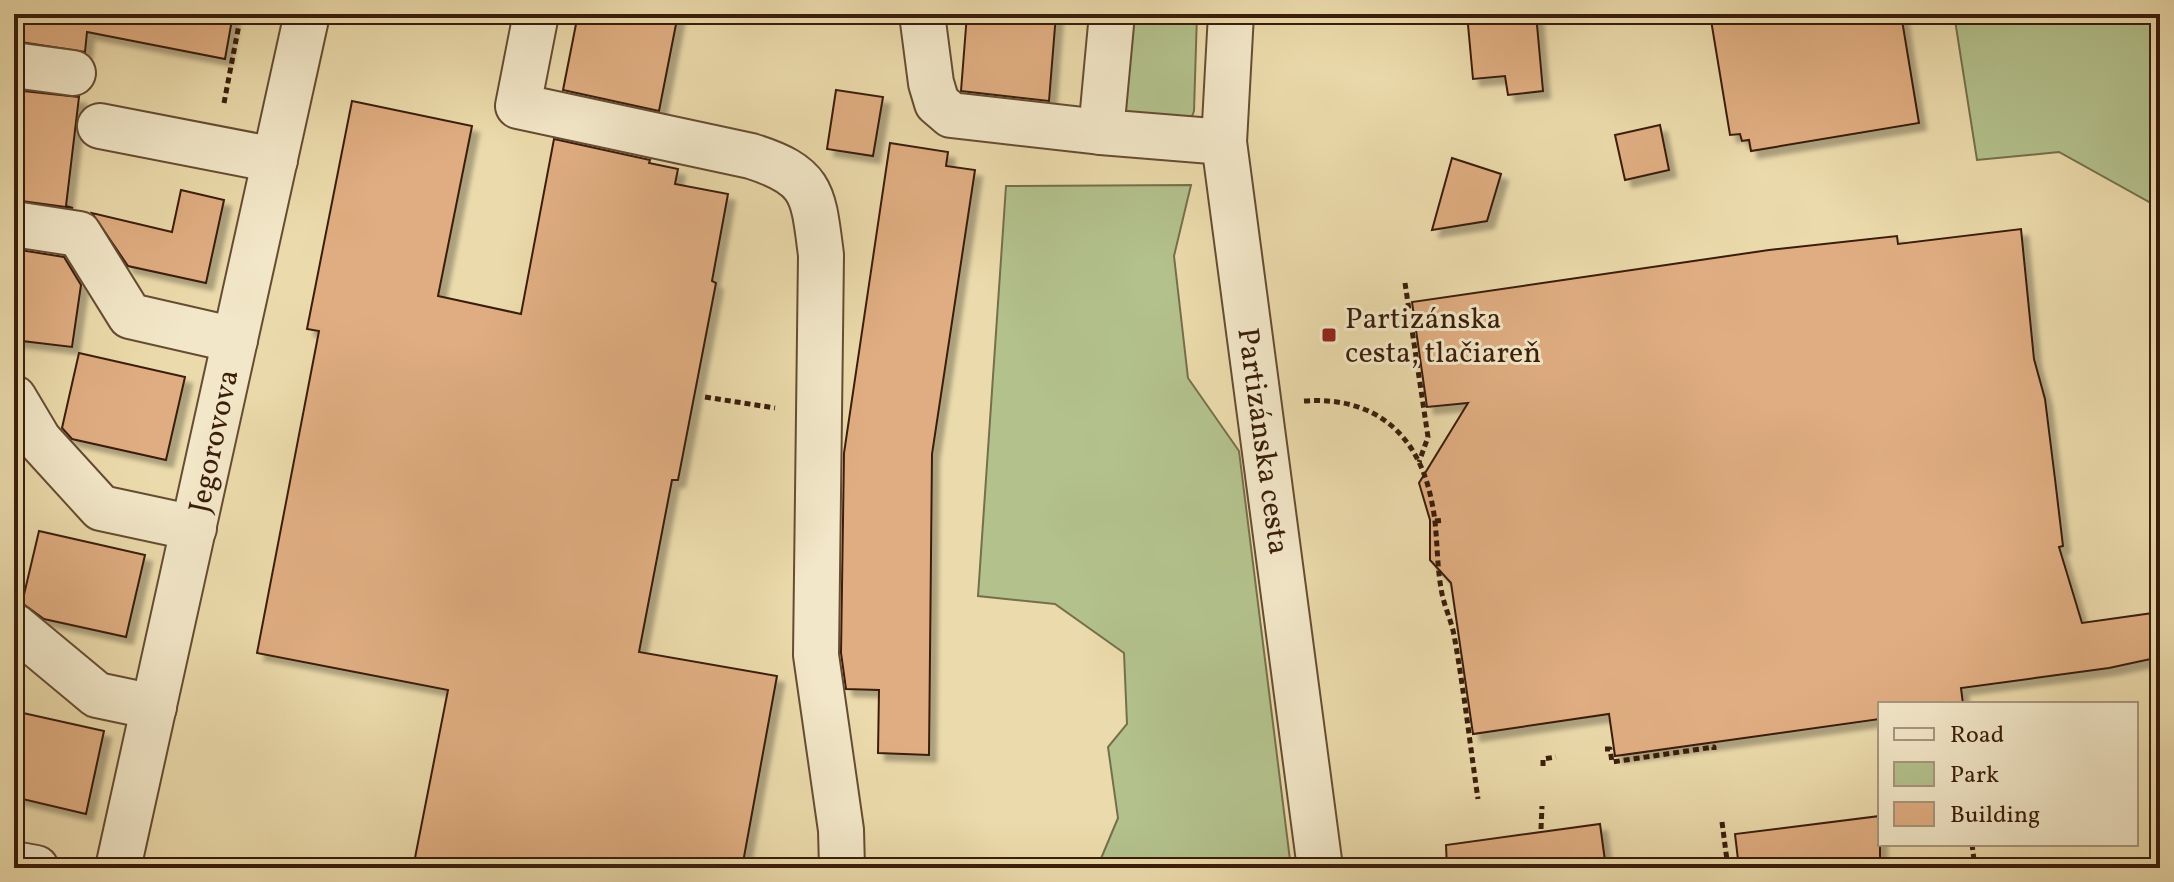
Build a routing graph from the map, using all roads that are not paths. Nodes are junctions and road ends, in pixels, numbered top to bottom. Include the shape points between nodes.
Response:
1 (307, 14) edge
2 (536, 14) edge
3 (922, 14) edge
4 (1112, 14) edge
5 (1231, 14) edge
6 (14, 65) edge
7 (73, 73) dead end
8 (100, 126) dead end
9 (1101, 132) junction
10 (1224, 142) junction
11 (275, 160) junction
12 (14, 224) edge
13 (235, 340) junction
14 (14, 398) edge
15 (194, 528) junction
16 (14, 626) edge
17 (154, 707) junction
18 (14, 864) edge
19 (36, 868) edge
20 (118, 868) edge
21 (842, 868) edge
22 (1320, 868) edge

1 - 11 street, Jegorovova
2 - 21 street via 518,106 787,168 806,188 816,212 821,255 816,655
3 - 9 street via 931,83 937,103 951,115
4 - 9 street
5 - 10 street, Partizánska cesta
6 - 7 street
8 - 11 street
9 - 10 street
10 - 22 street, Partizánska cesta
11 - 13 street, Jegorovova
12 - 13 street via 79,234 130,316
13 - 15 street, Jegorovova
14 - 15 street via 39,440 101,508
15 - 17 street, Jegorovova
16 - 17 street via 97,695
17 - 20 street, Jegorovova
18 - 19 street

